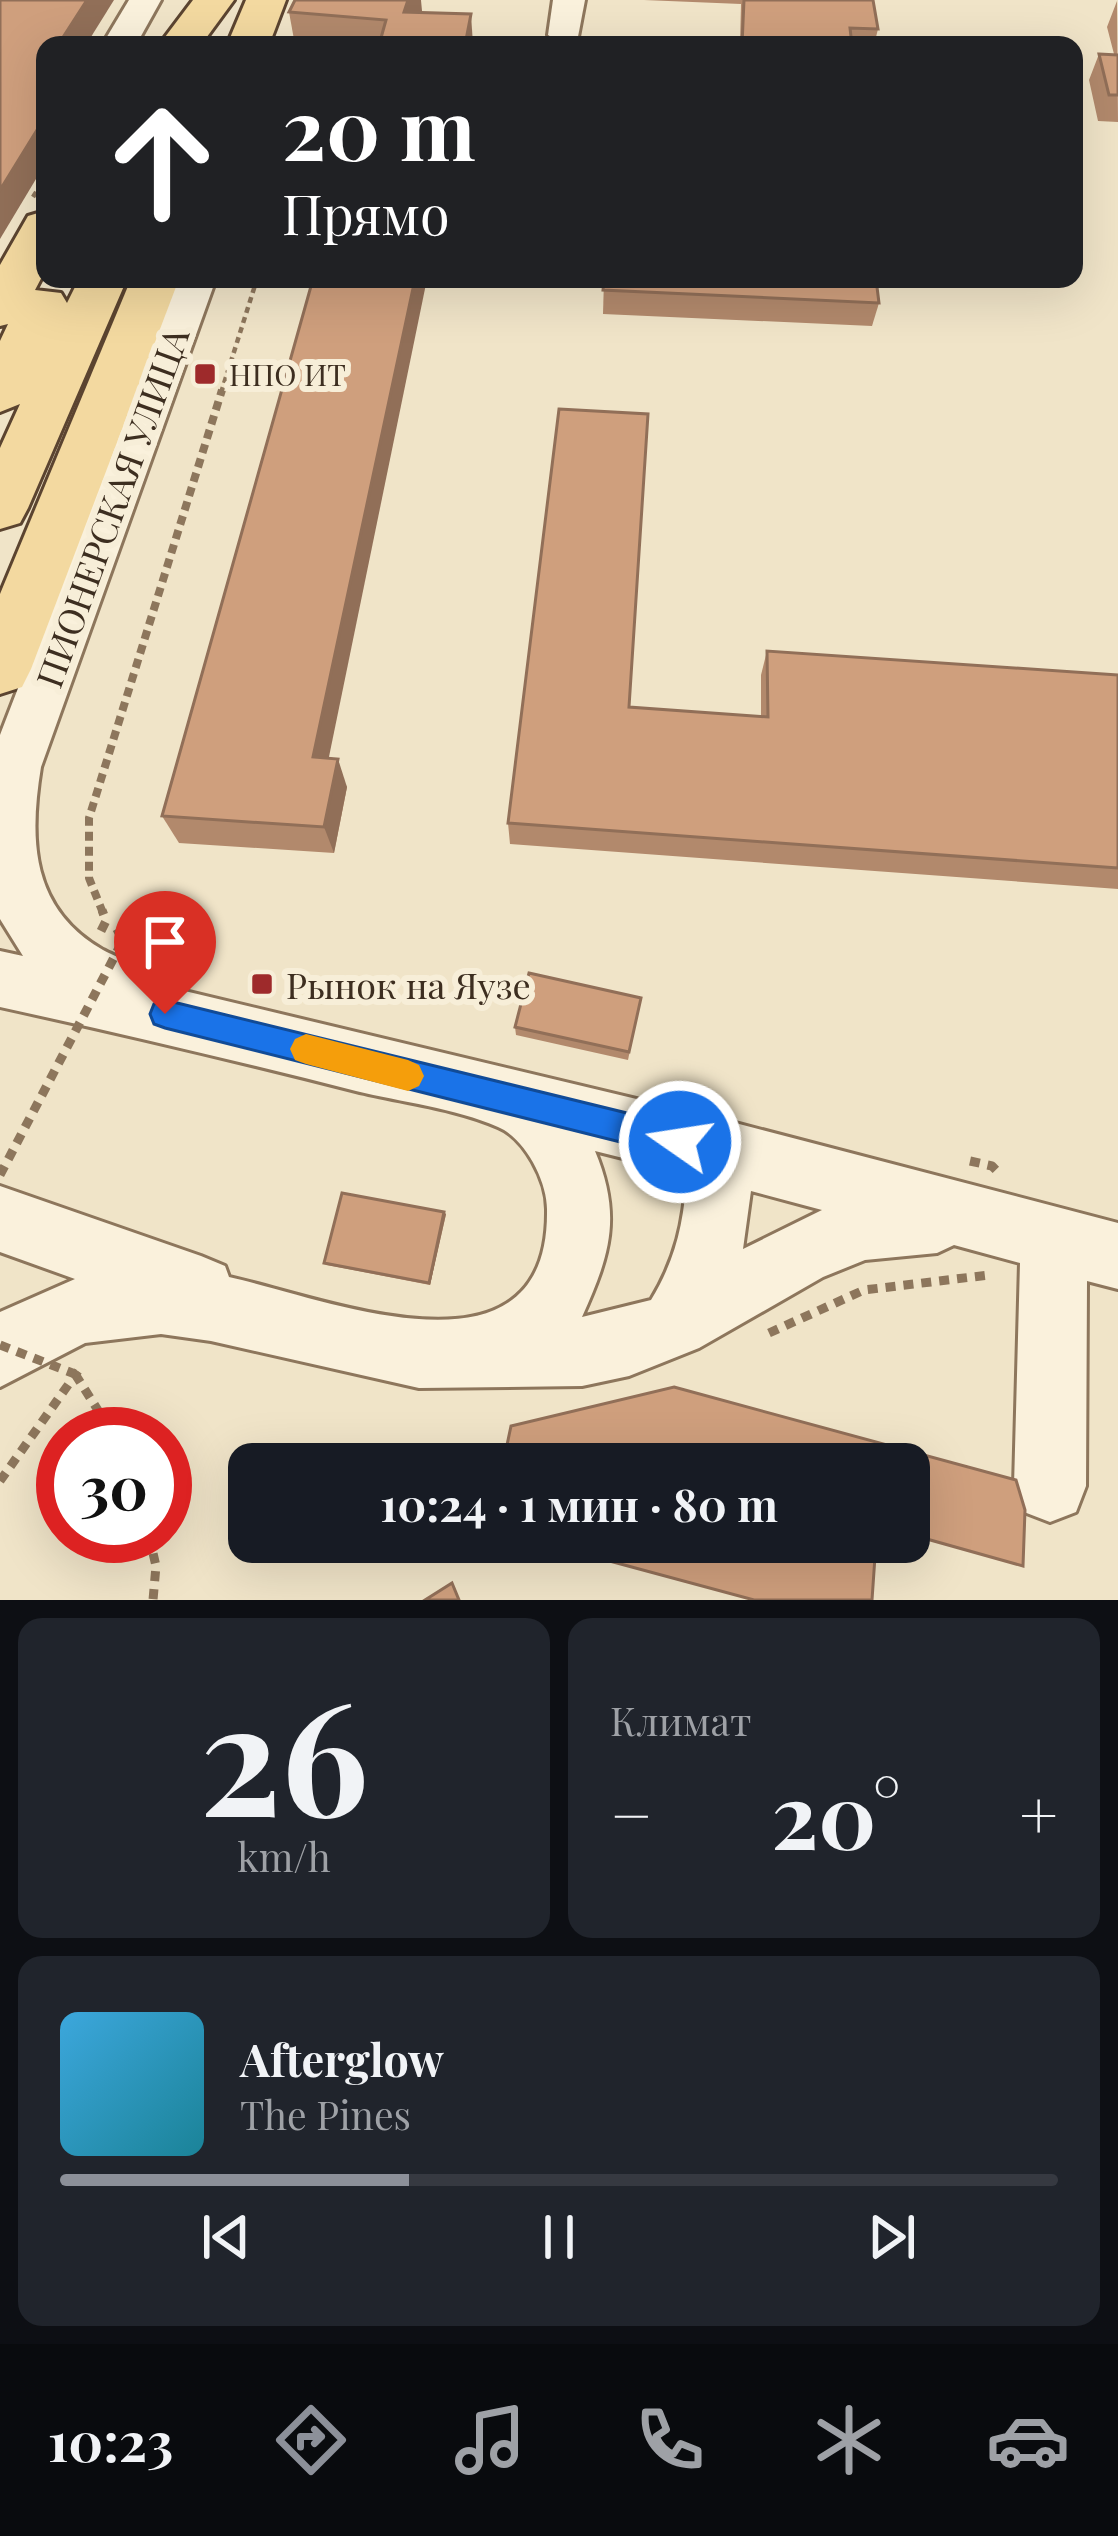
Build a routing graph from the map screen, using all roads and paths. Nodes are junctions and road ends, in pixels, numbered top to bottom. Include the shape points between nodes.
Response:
1 (145, 0) edge
2 (216, 0) edge
3 (569, 0) edge
4 (565, 35) dead end
5 (124, 36) edge
6 (187, 36) edge
7 (196, 36) edge
8 (36, 243) edge
9 (52, 288) edge
10 (99, 288) edge
11 (151, 288) edge
12 (193, 288) edge
13 (254, 288) edge
14 (0, 310) edge
15 (0, 394) edge
16 (8, 491) edge
17 (0, 669) edge
18 (130, 927) dead end
19 (93, 947) dead end
20 (113, 954) dead end
21 (134, 961) dead end
22 (0, 979) edge
23 (165, 1014) junction
24 (522, 1104) junction
25 (720, 1151) junction
26 (947, 1156) dead end
27 (0, 1175) edge
28 (0, 1219) edge
29 (1057, 1240) edge
30 (271, 1317) junction
31 (674, 1324) junction
32 (0, 1349) edge
33 (458, 1354) junction
34 (75, 1374) junction
35 (96, 1407) edge
36 (0, 1481) edge
37 (1050, 1486) dead end
38 (155, 1563) edge
39 (153, 1600) edge

1 - 5 street
2 - 6 main road
2 - 7 main road
3 - 4 street
8 - 14 main road
9 - 15 main road
10 - 16 main road
11 - 17 main road, ПИОНЕРСКАЯ УЛИЦА
12 - 23 street, ПИОНЕРСКАЯ УЛИЦА via 14,767 2,822 7,873 27,916 63,956
13 - 19 path via 89,818 89,878 106,921
18 - 27 path, bridge
20 - 21 path
22 - 23 street
23 - 24 street
24 - 25 street
24 - 33 street via 557,1138 577,1176 581,1227 568,1274 542,1321 502,1347
25 - 29 street
25 - 31 street via 700,1289
26 - 29 path via 992,1166
28 - 30 street
29 - 31 street via 922,1219 851,1233 788,1256
29 - 37 street
30 - 32 street via 115,1302
30 - 33 street via 398,1350
31 - 33 street via 611,1347 548,1357
32 - 34 path, bridge
34 - 35 path
34 - 36 path
38 - 39 path

